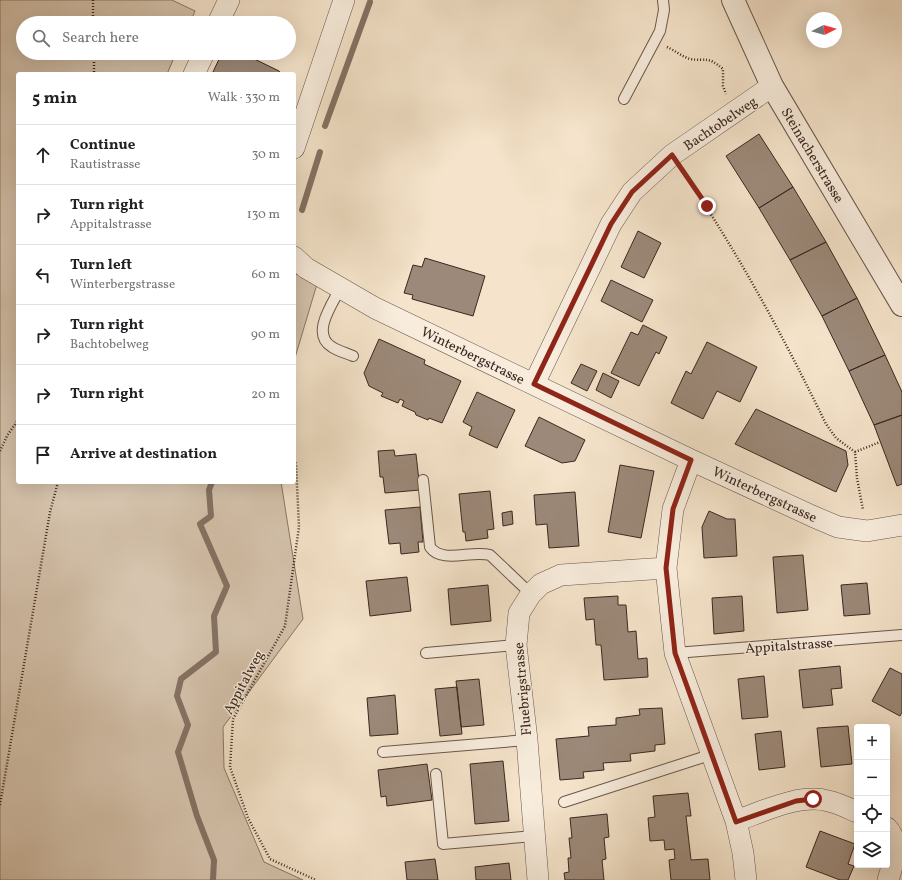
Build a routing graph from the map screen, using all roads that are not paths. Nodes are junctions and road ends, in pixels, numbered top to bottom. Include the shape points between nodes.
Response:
1 (229, 0) edge
2 (344, 0) edge
3 (663, 0) edge
4 (733, 0) edge
5 (221, 16) edge
6 (201, 60) edge
7 (195, 72) edge
8 (772, 86) junction
9 (624, 100) dead end
10 (296, 142) edge
11 (296, 259) edge
12 (341, 287) junction
13 (902, 305) edge
14 (353, 356) dead end
15 (534, 384) junction
16 (691, 460) junction
17 (423, 480) dead end
18 (902, 525) edge
19 (666, 568) junction
20 (531, 594) junction
21 (902, 635) edge
22 (516, 645) junction
23 (675, 653) junction
24 (426, 654) dead end
25 (527, 740) junction
26 (383, 752) dead end
27 (712, 754) junction
28 (436, 774) dead end
29 (564, 802) dead end
30 (854, 811) edge
31 (736, 822) junction
32 (890, 832) edge
33 (534, 836) junction
34 (538, 880) edge
35 (746, 880) edge
36 (888, 880) edge

1 - 5 street
2 - 10 street
3 - 9 lane via 660,30
4 - 8 street, Steinacherstrasse
6 - 7 street
8 - 13 street, Steinacherstrasse
8 - 15 street, Bachtobelweg via 672,155 632,192 611,224
11 - 12 street, Winterbergstrasse via 306,268
12 - 14 lane via 326,316 322,333 331,347
12 - 15 street, Winterbergstrasse via 375,308
15 - 16 street, Winterbergstrasse
16 - 18 street, Winterbergstrasse via 838,526 867,531
16 - 19 street via 673,509
17 - 20 lane via 430,546 434,552 440,556 482,552 490,554
19 - 20 street, Fluebrigstrasse via 561,575 541,584
19 - 23 street
20 - 22 street, Fluebrigstrasse via 519,613
21 - 23 lane, Appitalstrasse
22 - 24 lane
22 - 25 street, Fluebrigstrasse
23 - 27 street
25 - 26 lane
25 - 33 street, Fluebrigstrasse
27 - 29 lane
27 - 31 street
28 - 33 lane via 443,844
30 - 31 street via 828,801 813,799 796,801
31 - 35 street
32 - 36 street via 895,850
33 - 34 street, Fluebrigstrasse

